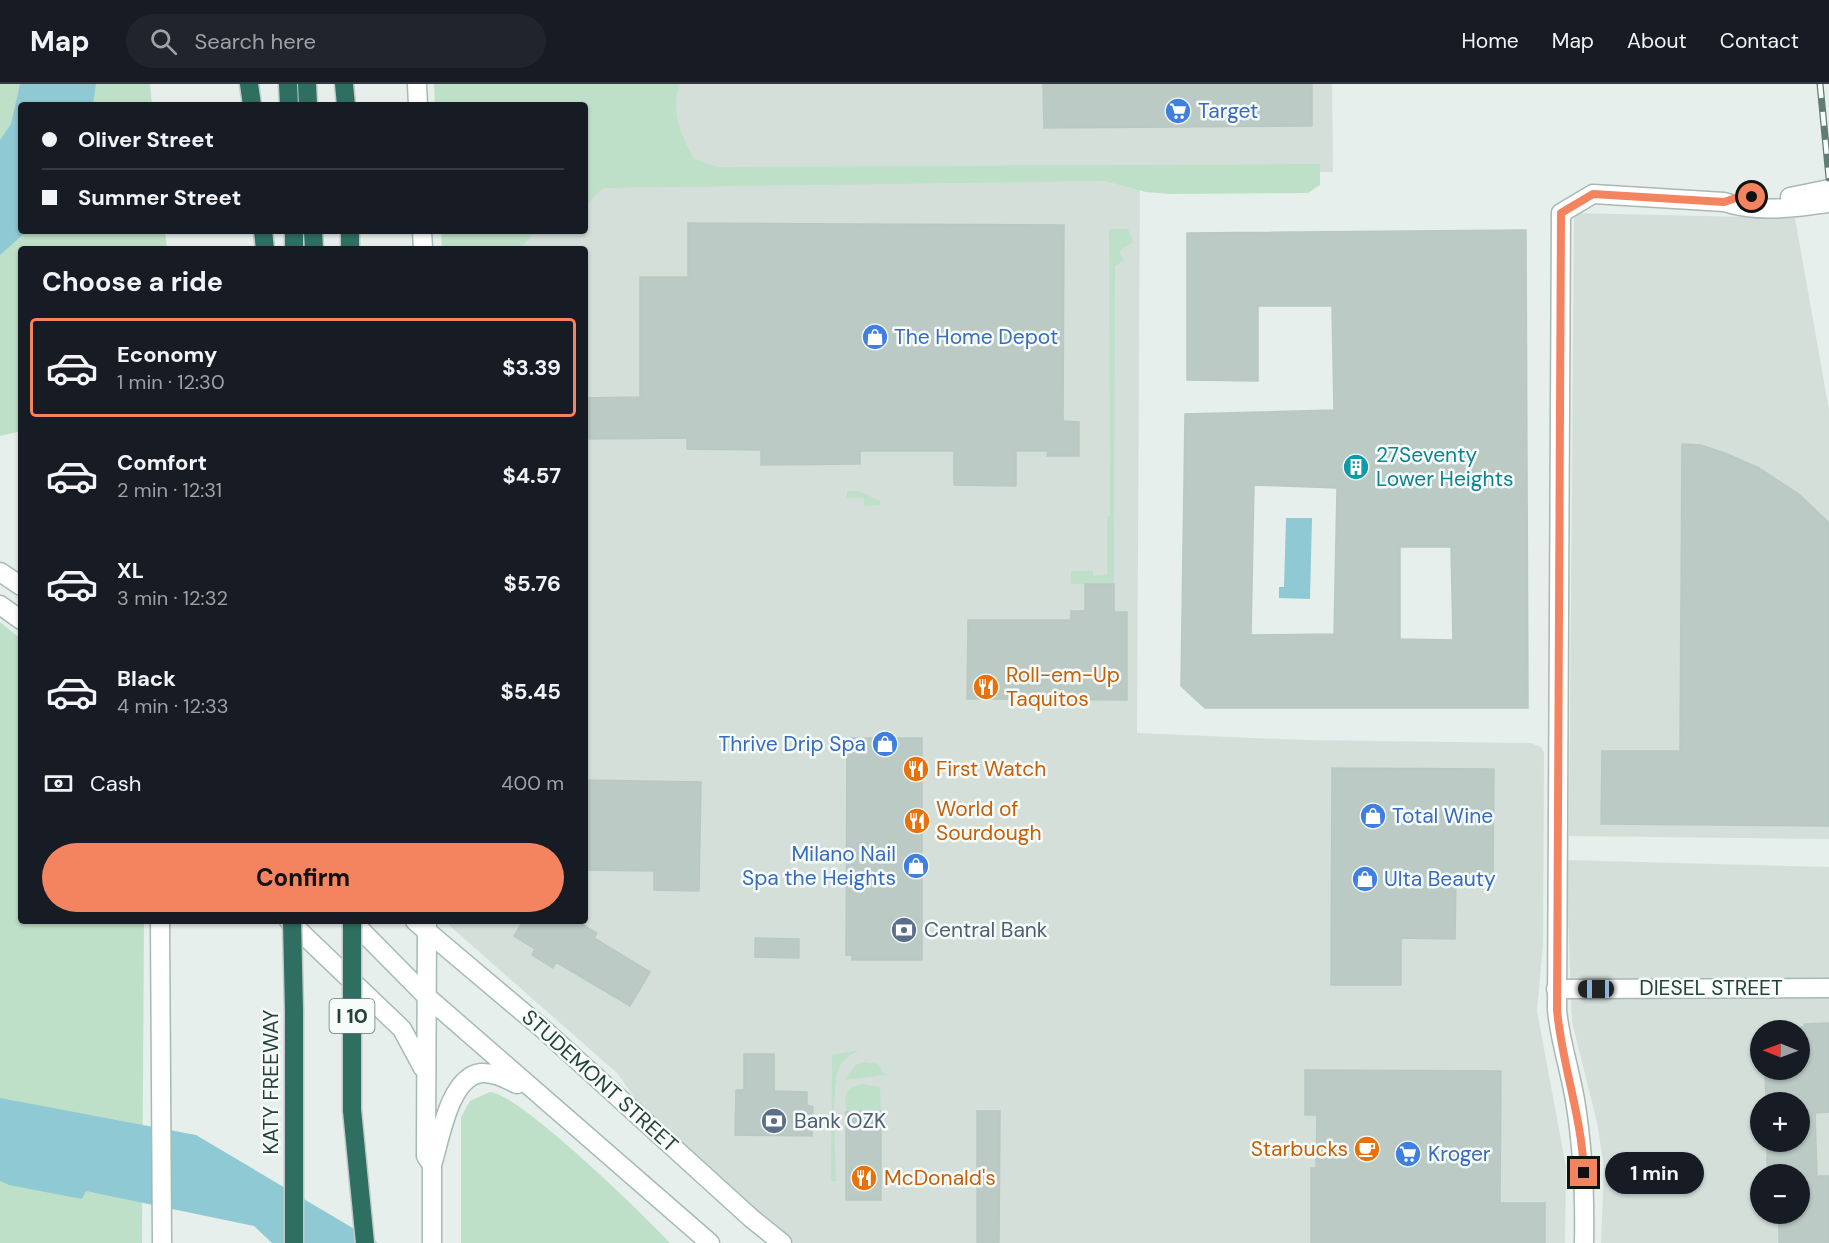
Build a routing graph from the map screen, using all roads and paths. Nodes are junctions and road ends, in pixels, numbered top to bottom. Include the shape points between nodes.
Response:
1 (249, 84) edge
2 (288, 84) edge
3 (307, 84) edge
4 (344, 84) edge
5 (417, 84) edge
6 (252, 102) edge
7 (289, 102) edge
8 (308, 102) edge
9 (346, 102) edge
10 (418, 102) edge
11 (1829, 189) edge
12 (1724, 202) junction
13 (1829, 203) edge
14 (0, 572) edge
15 (18, 584) edge
16 (0, 605) edge
17 (18, 618) edge
18 (160, 924) edge
19 (171, 924) edge
20 (291, 924) edge
21 (294, 924) edge
22 (352, 924) edge
23 (355, 924) edge
24 (423, 925) edge
25 (159, 967) junction
26 (1829, 988) edge
27 (1556, 989) junction
28 (425, 994) junction
29 (426, 1072) junction
30 (532, 1090) junction
31 (352, 1110) junction
32 (432, 1165) junction
33 (162, 1243) edge
34 (294, 1243) edge
35 (353, 1243) edge
36 (365, 1243) edge
37 (432, 1243) edge
38 (710, 1243) edge
39 (783, 1243) edge
40 (1584, 1243) edge

1 - 6 highway
2 - 7 highway
3 - 8 highway
4 - 9 highway
5 - 10 main road
11 - 12 main road via 1781,198 1742,196
12 - 13 main road via 1742,208 1781,209
12 - 27 main road via 1593,194 1561,213
14 - 15 main road
16 - 17 main road
18 - 25 main road
19 - 25 main road
20 - 34 highway, KATY FREEWAY, bridge
21 - 29 main road via 402,1029
22 - 31 highway, I 10, bridge
23 - 28 main road
24 - 28 main road
24 - 39 main road, STUDEMONT STREET
25 - 33 main road
26 - 27 main road, DIESEL STREET
27 - 40 main road via 1559,1039 1583,1152
28 - 29 main road
28 - 30 main road
29 - 32 main road via 426,1156
30 - 32 main road via 495,1074 478,1074 465,1081 453,1097
30 - 38 main road
31 - 35 highway, I 10
31 - 36 highway
32 - 37 main road

